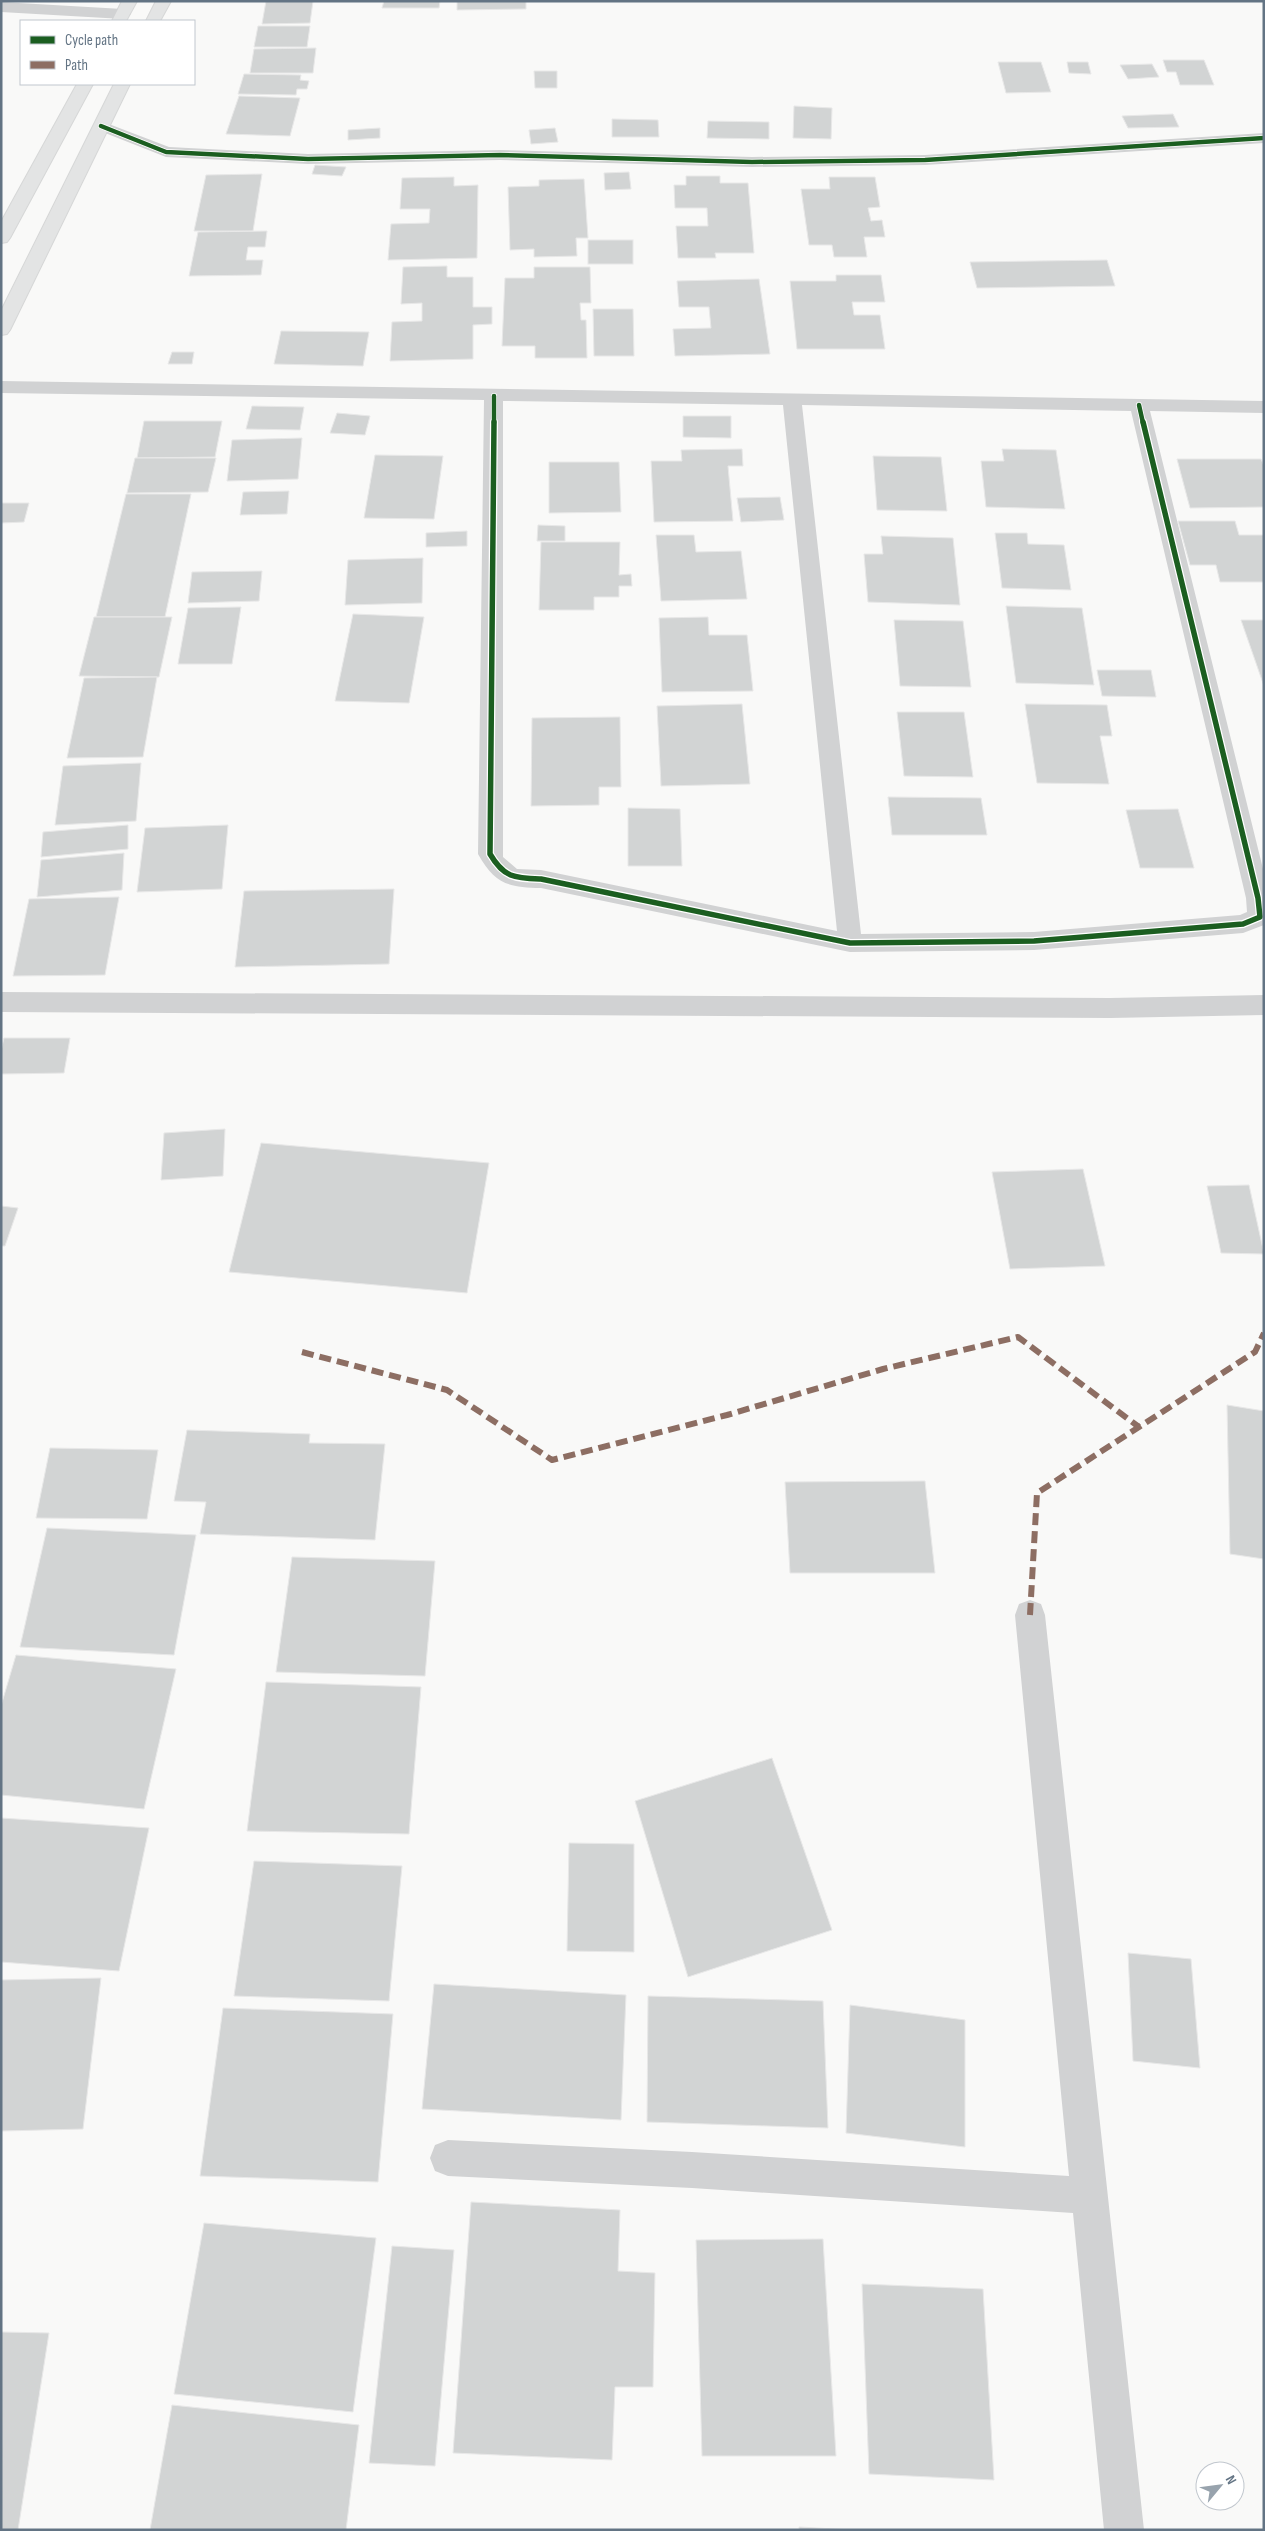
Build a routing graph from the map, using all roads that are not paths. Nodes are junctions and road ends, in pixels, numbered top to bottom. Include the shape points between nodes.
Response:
1 (164, 1) edge
2 (1, 7) edge
3 (124, 12) edge
4 (154, 20) edge
5 (84, 85) edge
6 (122, 85) edge
7 (101, 126) junction
8 (1264, 138) edge
9 (1, 238) edge
10 (1, 330) edge
11 (1, 387) edge
12 (494, 396) junction
13 (792, 398) junction
14 (1139, 405) junction
15 (1264, 407) edge
16 (1262, 917) edge
17 (850, 943) junction
18 (1, 1002) edge
19 (1264, 1005) edge
20 (1030, 1615) dead end
21 (448, 2158) dead end
22 (1090, 2196) junction
23 (1124, 2530) edge

1 - 4 main road
2 - 3 street
5 - 9 main road
6 - 7 main road
7 - 8 street via 166,152 308,159 500,155 752,162 925,160
7 - 10 main road
11 - 12 street
12 - 13 street
12 - 17 street via 490,854 498,869 514,878 541,880
13 - 14 street
13 - 17 street
14 - 15 street
14 - 16 street
16 - 17 street via 1243,924 1034,941
18 - 19 street via 1110,1008
20 - 22 street
21 - 22 street
22 - 23 street

